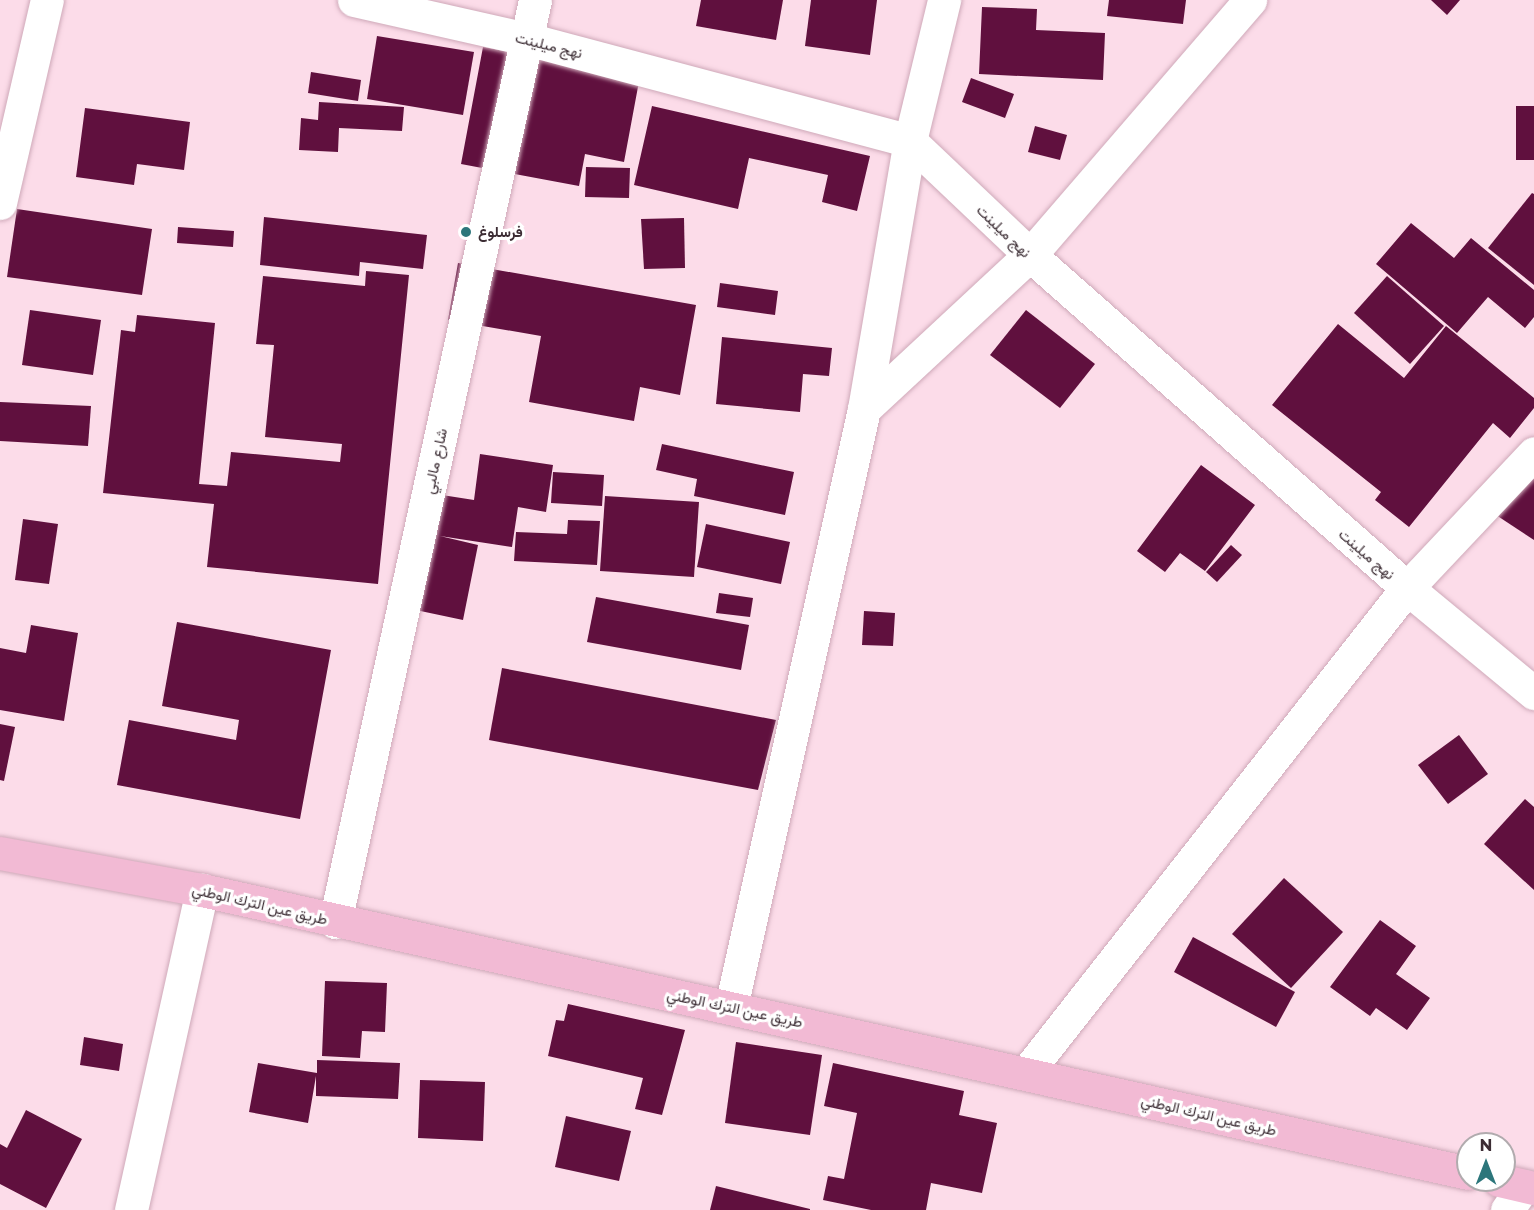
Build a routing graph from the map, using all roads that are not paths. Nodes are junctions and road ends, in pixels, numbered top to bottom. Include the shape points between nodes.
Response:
1 (47, 0) edge
2 (354, 0) edge
3 (535, 0) edge
4 (944, 0) edge
5 (1250, 0) edge
6 (527, 39) junction
7 (910, 141) junction
8 (0, 203) edge
9 (1030, 255) junction
10 (864, 409) junction
11 (1534, 453) edge
12 (1407, 588) junction
13 (1534, 693) edge
14 (0, 853) edge
15 (202, 890) junction
16 (335, 922) junction
17 (731, 1007) junction
18 (1026, 1073) junction
19 (1456, 1170) edge
20 (131, 1210) edge

1 - 8 street
2 - 6 street, نهج ميلينت
3 - 6 street, شارع مالبي
4 - 7 street
5 - 9 street
6 - 7 street, نهج ميلينت
6 - 16 street, شارع مالبي
7 - 9 street, نهج ميلينت
7 - 10 street
9 - 10 street
9 - 12 street, نهج ميلينت
10 - 17 street
11 - 12 street
12 - 13 street, نهج ميلينت
12 - 18 street
14 - 15 main road, طريق عين الترك الوطني
15 - 16 main road, طريق عين الترك الوطني
15 - 20 street
16 - 17 main road, طريق عين الترك الوطني
17 - 18 main road, طريق عين الترك الوطني
18 - 19 main road, طريق عين الترك الوطني

